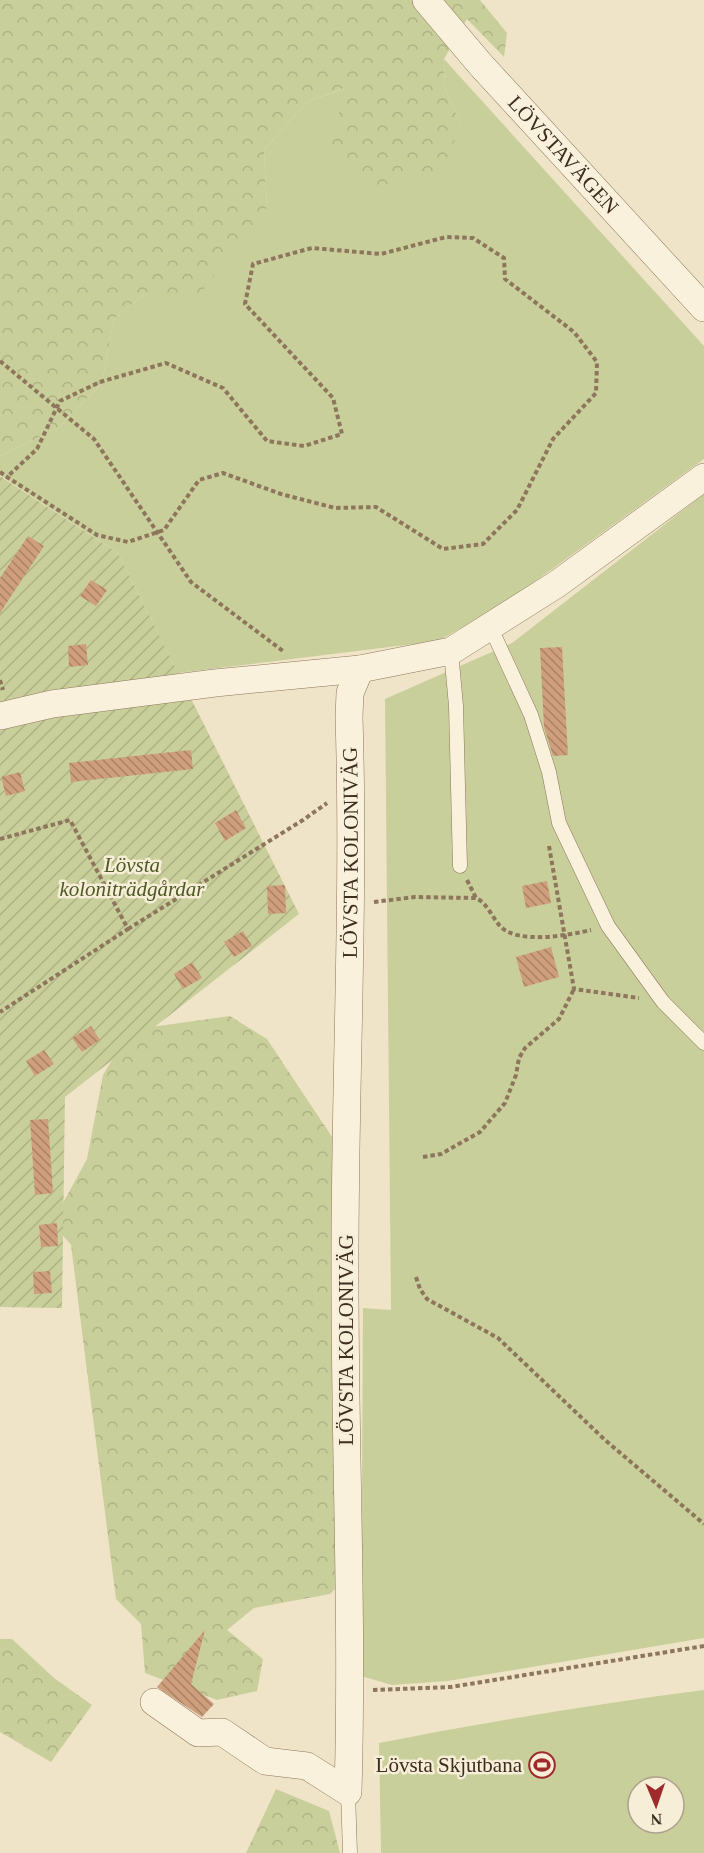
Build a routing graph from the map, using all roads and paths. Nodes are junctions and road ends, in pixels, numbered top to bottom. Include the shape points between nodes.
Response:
1 (426, 0) edge
2 (704, 308) edge
3 (0, 361) edge
4 (57, 408) junction
5 (0, 472) edge
6 (7, 477) junction
7 (704, 477) edge
8 (157, 532) junction
9 (490, 626) junction
10 (451, 651) junction
11 (360, 669) junction
12 (312, 674) junction
13 (0, 716) edge
14 (358, 781) junction
15 (559, 823) junction
16 (0, 839) edge
17 (460, 866) dead end
18 (352, 903) junction
19 (609, 926) junction
20 (128, 929) junction
21 (564, 936) junction
22 (573, 989) junction
23 (663, 1002) junction
24 (0, 1012) edge
25 (704, 1043) edge
26 (423, 1156) dead end
27 (416, 1277) dead end
28 (704, 1524) edge
29 (704, 1646) edge
30 (351, 1691) junction
31 (154, 1702) dead end
32 (348, 1792) junction
33 (350, 1853) edge

1 - 2 street, LÖVSTAVÄGEN
3 - 4 path
4 - 6 path via 37,449
4 - 8 path via 94,439
4 - 8 path via 60,401 100,382 166,363 222,388 267,441 304,446 342,434 333,398 245,304 253,264 312,248 381,254 446,237 472,238 504,258 505,279 574,332 597,362 596,393 553,439 517,510 483,543 443,549 376,507 335,508 223,473 199,480 164,530
5 - 6 path
6 - 8 path via 97,535 128,542
7 - 9 street via 557,584
8 - 12 path via 191,582
9 - 10 street
9 - 15 lane via 531,715 549,772
10 - 11 street
10 - 17 lane
11 - 12 street
11 - 14 street, LÖVSTA KOLONIVÄG via 350,693 349,717
12 - 13 street via 64,703
14 - 18 street, LÖVSTA KOLONIVÄG
14 - 20 path via 303,820
15 - 19 lane
15 - 21 path via 551,833 548,850
16 - 20 path via 70,820
18 - 21 path via 415,897 476,898 483,901 502,929 519,936
18 - 30 street, LÖVSTA KOLONIVÄG via 357,1031 345,1283
19 - 21 path
19 - 23 lane
20 - 24 path
21 - 22 path
22 - 23 path
22 - 26 path via 559,1019 525,1048 504,1103 480,1132 441,1154
23 - 25 lane
27 - 28 path via 427,1299 498,1338 605,1440
29 - 30 path via 451,1687
30 - 32 street, LÖVSTA KOLONIVÄG
31 - 32 street via 198,1733 222,1732 265,1761 307,1766
32 - 33 lane

